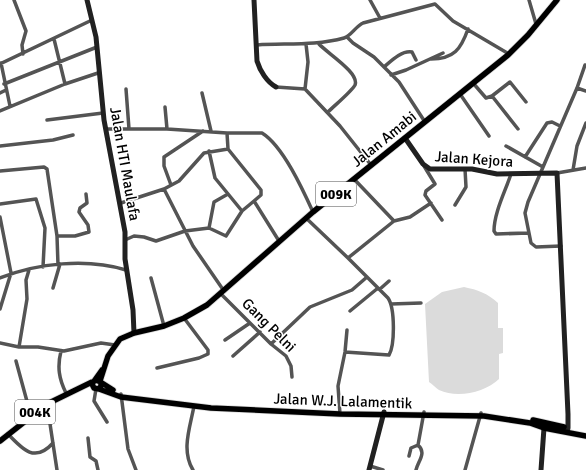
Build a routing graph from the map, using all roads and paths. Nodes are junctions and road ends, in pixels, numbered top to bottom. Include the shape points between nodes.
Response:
1 (14, 0) edge
2 (87, 0) edge
3 (254, 0) edge
4 (370, 0) edge
5 (529, 0) edge
6 (557, 0) edge
7 (436, 2) edge
8 (380, 18) junction
9 (92, 20) junction
10 (536, 24) junction
11 (468, 28) junction
12 (347, 37) junction
13 (54, 39) junction
14 (306, 44) junction
15 (320, 44) junction
16 (257, 45) junction
17 (97, 47) junction
18 (443, 53) dead end
19 (23, 54) junction
20 (509, 54) junction
21 (60, 60) junction
22 (416, 60) dead end
23 (428, 60) junction
24 (0, 64) edge
25 (585, 65) dead end
26 (384, 67) junction
27 (98, 73) junction
28 (1, 75) edge
29 (391, 75) junction
30 (473, 83) junction
31 (4, 84) junction
32 (65, 84) junction
33 (276, 87) joint
34 (577, 88) junction
35 (126, 89) dead end
36 (305, 89) junction
37 (6, 90) junction
38 (586, 91) edge
39 (0, 93) edge
40 (202, 93) dead end
41 (460, 94) junction
42 (492, 96) junction
43 (526, 102) dead end
44 (10, 106) junction
45 (165, 107) dead end
46 (0, 111) edge
47 (328, 112) junction
48 (103, 113) junction
49 (47, 120) dead end
50 (424, 122) junction
51 (586, 123) edge
52 (560, 126) junction
53 (167, 128) junction
54 (129, 129) junction
55 (518, 129) dead end
56 (106, 130) junction
57 (203, 131) junction
58 (211, 131) junction
59 (227, 133) junction
60 (73, 136) dead end
61 (489, 136) dead end
62 (405, 138) junction
63 (0, 146) edge
64 (506, 146) dead end
65 (228, 149) junction
66 (209, 152) junction
67 (525, 157) junction
68 (371, 166) junction
69 (424, 166) junction
70 (542, 168) junction
71 (586, 168) edge
72 (465, 170) junction
73 (573, 170) junction
74 (0, 171) edge
75 (540, 173) junction
76 (557, 173) junction
77 (511, 174) junction
78 (354, 179) junction
79 (172, 185) junction
80 (164, 189) junction
81 (86, 194) dead end
82 (228, 194) junction
83 (254, 202) junction
84 (121, 203) junction
85 (431, 203) junction
86 (0, 204) edge
87 (455, 205) dead end
88 (242, 211) junction
89 (313, 212) junction
90 (0, 217) edge
91 (306, 218) junction
92 (442, 220) dead end
93 (394, 221) junction
94 (209, 228) junction
95 (184, 231) junction
96 (528, 233) junction
97 (57, 236) junction
98 (125, 240) junction
99 (279, 241) junction
100 (561, 246) junction
101 (0, 247) edge
102 (6, 247) junction
103 (348, 258) junction
104 (59, 264) junction
105 (43, 266) junction
106 (29, 270) junction
107 (126, 270) junction
108 (11, 273) junction
109 (367, 277) junction
110 (0, 278) edge
111 (151, 278) dead end
112 (389, 281) dead end
113 (53, 288) dead end
114 (379, 288) junction
115 (222, 292) junction
116 (421, 303) dead end
117 (392, 304) junction
118 (0, 310) edge
119 (350, 311) dead end
120 (184, 318) junction
121 (250, 323) junction
122 (164, 326) junction
123 (347, 330) dead end
124 (260, 332) junction
125 (134, 333) junction
126 (225, 340) dead end
127 (0, 343) edge
128 (271, 344) junction
129 (115, 345) junction
130 (19, 347) junction
131 (61, 351) junction
132 (345, 352) junction
133 (233, 356) dead end
134 (16, 361) dead end
135 (157, 368) dead end
136 (292, 376) dead end
137 (97, 385) junction
138 (66, 393) junction
139 (121, 395) junction
140 (47, 404) junction
141 (194, 406) junction
142 (340, 412) junction
143 (382, 413) junction
144 (424, 414) junction
145 (481, 414) junction
146 (31, 416) junction
147 (108, 422) dead end
148 (544, 426) junction
149 (568, 430) junction
150 (586, 432) edge
151 (8, 434) junction
152 (586, 436) edge
153 (88, 438) dead end
154 (0, 441) edge
155 (53, 443) junction
156 (418, 445) junction
157 (409, 456) dead end
158 (369, 468) edge
159 (57, 470) edge
160 (98, 470) edge
161 (136, 470) edge
162 (193, 470) edge
163 (383, 470) edge
164 (416, 470) edge
165 (465, 470) edge
166 (541, 470) edge

1 - 19 street via 26,31 22,45
2 - 9 street, Jalan HTI Maulafa
3 - 16 street
4 - 8 street
5 - 10 street
6 - 10 main road, Jalan Amabi / 009K
7 - 8 street
7 - 11 street via 453,21
8 - 12 street via 360,25
9 - 13 street
9 - 17 street, Jalan HTI Maulafa
10 - 20 main road, Jalan Amabi / 009K
11 - 20 street
11 - 23 street via 466,36 454,54 442,59
12 - 15 street
12 - 26 street
13 - 19 street
13 - 21 street
14 - 15 street
14 - 16 street
14 - 36 street via 308,62
15 - 47 street via 355,77 354,86
16 - 33 street via 256,61 260,71
17 - 21 street
17 - 27 street, Jalan HTI Maulafa
18 - 23 street
19 - 24 street
20 - 30 main road, Jalan Amabi / 009K
21 - 31 street
21 - 32 street
22 - 26 street via 409,51
23 - 29 street
24 - 28 street
25 - 34 street
26 - 29 street
27 - 32 street
27 - 48 street, Jalan HTI Maulafa
28 - 31 street
29 - 50 street via 399,82
30 - 41 main road, Jalan Amabi / 009K
30 - 42 street via 486,98
31 - 37 street
32 - 44 street
33 - 36 street
34 - 38 street
34 - 52 street
35 - 54 street
36 - 47 street
37 - 39 street
37 - 44 street
40 - 58 street
41 - 50 main road, Jalan Amabi / 009K
41 - 61 street
42 - 43 street via 510,82
42 - 55 street
44 - 46 street
45 - 53 street
47 - 68 street
48 - 49 street
48 - 56 street, Jalan HTI Maulafa
50 - 62 main road, Jalan Amabi / 009K
51 - 73 street via 577,146
52 - 67 street via 547,123
52 - 70 street
53 - 54 street
53 - 57 street
54 - 56 street
56 - 84 street, Jalan HTI Maulafa
57 - 58 street
57 - 79 street via 164,157 164,166
58 - 59 street
59 - 65 street
59 - 89 street via 264,134 290,168
60 - 63 street
62 - 68 main road, Jalan Amabi / 009K
62 - 69 street, Jalan Kejora
64 - 67 street
65 - 66 street
65 - 83 street via 261,190 261,195
66 - 79 street via 202,154 188,173
66 - 82 street via 215,178
67 - 70 street
68 - 78 main road, Jalan Amabi / 009K
69 - 72 street, Jalan Kejora via 434,170
69 - 85 street via 435,184 425,194
70 - 75 street
71 - 73 street
72 - 77 street, Jalan Kejora
72 - 87 street via 466,186
73 - 76 street
74 - 97 street via 45,167
75 - 76 street, Jalan Kejora
75 - 77 street, Jalan Kejora
75 - 96 street via 525,210
76 - 100 street
77 - 96 street via 494,218 494,231 496,234
78 - 89 main road, Jalan Amabi / 009K
78 - 93 street
79 - 80 street
80 - 84 street
80 - 95 street, Gang Pelni
81 - 97 street via 86,203 80,208 80,212 89,232 74,236
82 - 88 street
82 - 94 street via 214,202
83 - 88 street
83 - 99 street
84 - 98 street, Jalan HTI Maulafa
85 - 92 street
85 - 93 street via 410,217
86 - 105 street via 36,199 45,228
88 - 94 street via 226,236
89 - 91 main road, Jalan Amabi / 009K
90 - 102 street
91 - 99 main road, Jalan Amabi / 009K
91 - 103 street
93 - 103 street
94 - 95 street
95 - 98 street via 156,241 144,237 130,237
95 - 115 street, Gang Pelni
96 - 100 street via 534,246
97 - 104 street
98 - 107 street, Jalan HTI Maulafa
99 - 115 main road, Jalan Amabi / 009K
100 - 149 street
101 - 102 street
102 - 108 street
103 - 109 street
104 - 105 street
104 - 107 street via 104,264
104 - 113 street
105 - 106 street
106 - 108 street
106 - 130 street
107 - 125 street, Jalan HTI Maulafa
108 - 110 street
108 - 118 street
109 - 114 street
109 - 128 street via 352,290 310,307
111 - 122 street
112 - 114 street
114 - 117 street
114 - 119 street
115 - 120 main road, Jalan Amabi / 009K via 201,309
115 - 121 street, Gang Pelni
116 - 117 street
117 - 132 street via 389,355
120 - 122 main road, Jalan Amabi / 009K
120 - 135 street via 208,350 208,354
121 - 124 street, Gang Pelni
121 - 126 street
122 - 125 main road, Jalan Amabi / 009K
123 - 132 street
124 - 128 street, Gang Pelni
124 - 133 street
125 - 129 main road, Jalan Amabi / 009K via 120,339
127 - 130 street
128 - 136 street, Gang Pelni via 289,361
129 - 131 street via 101,343
129 - 137 main road, Jalan Amabi / 009K
130 - 131 street
131 - 138 street via 58,367
132 - 142 street via 338,386
134 - 146 street
137 - 138 main road, 004K
137 - 139 main road
137 - 147 street via 95,404
138 - 140 main road, 004K
139 - 141 main road, Jalan W.J. Lalamentik
139 - 142 main road via 213,406
139 - 161 street via 128,449
140 - 146 main road, 004K
140 - 155 street
141 - 142 main road, Jalan W.J. Lalamentik
141 - 162 street via 186,445 187,456
142 - 143 main road
143 - 144 main road
143 - 158 street
144 - 145 main road
144 - 156 street
145 - 148 main road via 514,416
145 - 165 street
146 - 151 main road, 004K
148 - 149 main road
148 - 166 street
149 - 150 main road
149 - 152 main road
151 - 154 main road, 004K
151 - 155 street via 20,447 32,453 43,452
153 - 160 street via 90,457 96,461
155 - 159 street
156 - 157 street via 411,448
156 - 164 street via 423,452
158 - 163 street

